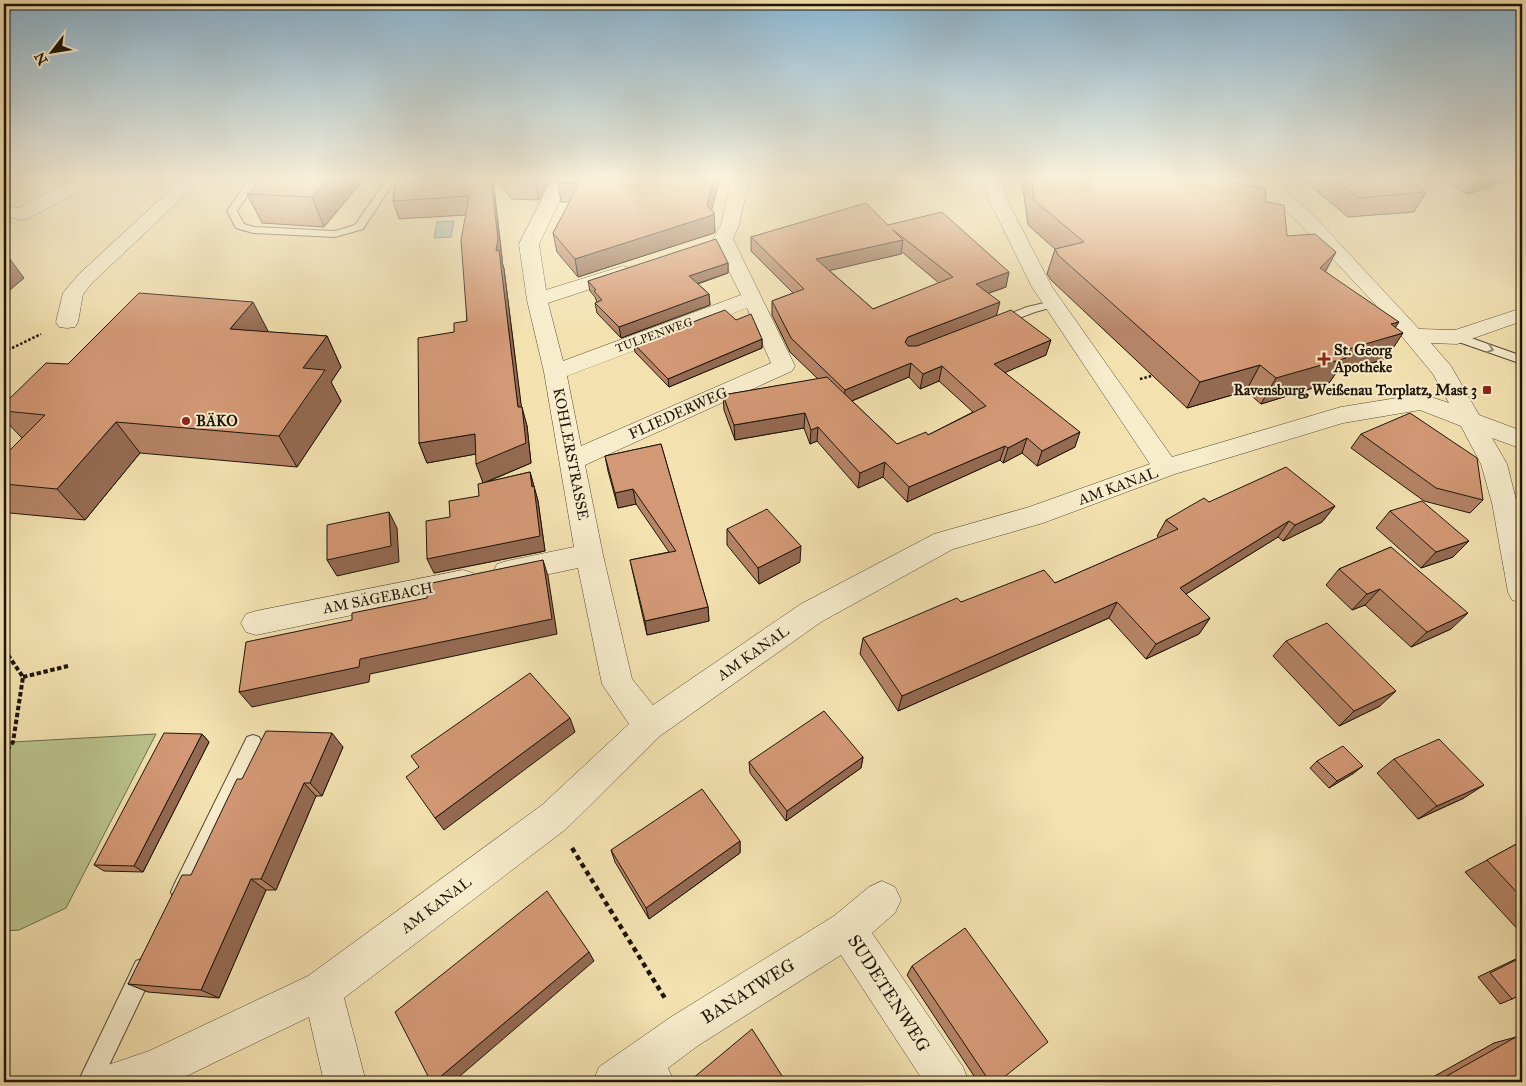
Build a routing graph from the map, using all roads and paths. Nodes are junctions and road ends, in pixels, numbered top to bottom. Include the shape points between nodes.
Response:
1 (138, 230) edge
2 (252, 230) edge
3 (350, 230) edge
4 (536, 230) edge
5 (725, 230) edge
6 (1013, 230) edge
7 (1316, 230) edge
8 (639, 266) edge
9 (753, 298) junction
10 (536, 300) junction
11 (1053, 304) junction
12 (1522, 314) edge
13 (67, 322) joint
14 (984, 327) edge
15 (1415, 336) junction
16 (1457, 337) junction
17 (4, 352) edge
18 (1522, 360) edge
19 (555, 372) junction
20 (1158, 374) dead end
21 (1110, 388) junction
22 (1470, 421) junction
23 (1522, 440) edge
24 (573, 460) junction
25 (1166, 468) junction
26 (589, 555) junction
27 (1522, 592) edge
28 (256, 623) dead end
29 (4, 649) edge
30 (68, 666) dead end
31 (23, 677) junction
32 (649, 726) junction
33 (254, 743) dead end
34 (4, 754) edge
35 (554, 818) junction
36 (882, 900) dead end
37 (171, 913) edge
38 (847, 928) junction
39 (154, 948) edge
40 (322, 990) junction
41 (685, 1031) junction
42 (637, 1076) edge
43 (89, 1082) edge
44 (117, 1082) edge
45 (345, 1082) edge
46 (948, 1082) edge

1 - 13 street via 73,293
2 - 3 lane via 335,234
4 - 10 street, KOHLERSTRASSE via 529,244
5 - 9 street via 713,242
6 - 11 street
7 - 15 street
8 - 10 street
9 - 19 street, TULPENWEG
9 - 24 street, FLIEDERWEG via 784,366
10 - 19 street, KOHLERSTRASSE
11 - 14 lane
11 - 21 street
12 - 16 street
13 - 17 path
15 - 16 street
15 - 22 street via 1443,371
16 -> 18 lane
19 - 24 street, KOHLERSTRASSE
20 - 21 path
21 - 25 street
22 - 23 street, AM KANAL
22 - 25 street, AM KANAL via 1422,402 1341,415
22 - 27 street via 1494,464
24 - 26 street, KOHLERSTRASSE
25 - 32 street, AM KANAL via 1034,516 944,541 811,612
26 - 28 street, AM SÄGEBACH
26 - 32 street, KOHLERSTRASSE via 618,684
29 - 31 path
30 - 31 path
31 - 34 path via 13,742
32 - 35 street, AM KANAL
33 - 37 lane
35 - 40 street, AM KANAL
35 - 41 path
36 - 38 street, BANATWEG
38 - 41 street, BANATWEG
38 - 46 street, SUDETENWEG
39 - 43 lane
40 - 44 street, AM KANAL via 154,1070
40 - 45 street
41 - 42 street, BANATWEG

